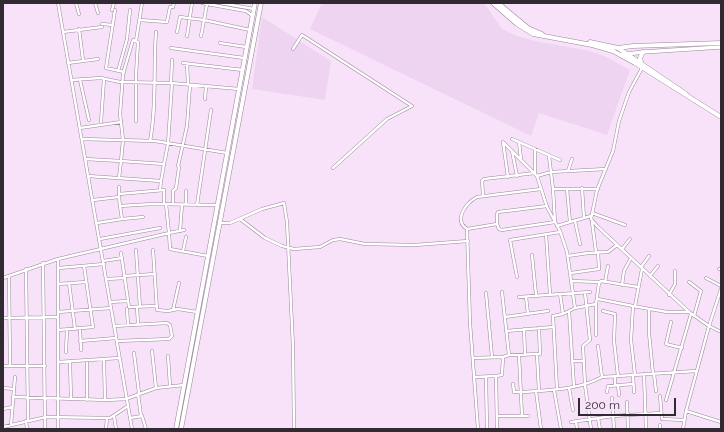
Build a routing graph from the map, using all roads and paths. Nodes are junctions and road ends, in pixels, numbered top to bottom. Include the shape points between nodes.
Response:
1 (58, 3) edge
2 (76, 3) edge
3 (95, 3) edge
4 (114, 3) edge
5 (142, 3) edge
6 (174, 3) edge
7 (192, 3) edge
8 (202, 3) edge
9 (220, 3) edge
10 (255, 3) edge
11 (261, 3) edge
12 (494, 3) edge
13 (498, 3) edge
14 (207, 4) junction
15 (254, 9) junction
16 (130, 10) dead end
17 (98, 13) dead end
18 (79, 14) dead end
19 (253, 16) junction
20 (190, 19) junction
21 (140, 20) junction
22 (204, 20) junction
23 (113, 25) junction
24 (79, 29) junction
25 (250, 30) junction
26 (63, 32) junction
27 (156, 32) dead end
28 (177, 32) dead end
29 (187, 36) dead end
30 (201, 36) dead end
31 (127, 39) junction
32 (134, 40) junction
33 (220, 43) dead end
34 (721, 43) edge
35 (247, 47) junction
36 (171, 48) dead end
37 (618, 48) junction
38 (721, 48) edge
39 (293, 49) dead end
40 (613, 51) junction
41 (643, 52) junction
42 (627, 53) junction
43 (620, 55) junction
44 (98, 58) dead end
45 (245, 58) junction
46 (83, 60) junction
47 (172, 60) dead end
48 (68, 63) junction
49 (183, 63) dead end
50 (186, 64) junction
51 (641, 65) junction
52 (242, 70) junction
53 (118, 71) junction
54 (124, 72) junction
55 (104, 79) junction
56 (72, 80) junction
57 (80, 80) junction
58 (122, 82) junction
59 (136, 82) junction
60 (154, 83) junction
61 (172, 83) junction
62 (190, 85) junction
63 (206, 86) junction
64 (239, 89) junction
65 (204, 98) dead end
66 (210, 110) dead end
67 (721, 117) edge
68 (89, 120) dead end
69 (136, 121) dead end
70 (101, 122) dead end
71 (121, 122) junction
72 (80, 128) junction
73 (82, 139) junction
74 (512, 139) dead end
75 (123, 140) junction
76 (150, 141) junction
77 (519, 142) junction
78 (168, 144) junction
79 (182, 146) junction
80 (535, 149) junction
81 (205, 150) junction
82 (512, 150) junction
83 (227, 153) junction
84 (549, 156) junction
85 (85, 159) junction
86 (572, 159) dead end
87 (521, 160) junction
88 (560, 160) dead end
89 (121, 161) junction
90 (164, 164) junction
91 (333, 168) dead end
92 (606, 169) junction
93 (568, 171) junction
94 (551, 172) junction
95 (536, 174) junction
96 (88, 176) junction
97 (517, 176) junction
98 (508, 177) junction
99 (119, 178) junction
100 (161, 181) junction
101 (119, 187) dead end
102 (582, 188) junction
103 (541, 189) junction
104 (568, 189) junction
105 (598, 189) junction
106 (160, 190) junction
107 (553, 190) junction
108 (186, 191) dead end
109 (483, 195) junction
110 (119, 196) junction
111 (93, 200) junction
112 (165, 204) junction
113 (173, 204) junction
114 (184, 205) junction
115 (197, 205) junction
116 (217, 205) junction
117 (120, 206) junction
118 (547, 206) junction
119 (592, 215) junction
120 (143, 217) dead end
121 (584, 218) junction
122 (122, 219) junction
123 (240, 219) junction
124 (575, 221) junction
125 (555, 222) junction
126 (570, 222) junction
127 (592, 222) junction
128 (97, 223) junction
129 (219, 223) junction
130 (497, 224) junction
131 (625, 225) dead end
132 (557, 226) junction
133 (160, 228) dead end
134 (467, 229) junction
135 (560, 232) junction
136 (169, 233) junction
137 (546, 234) junction
138 (186, 238) dead end
139 (100, 239) junction
140 (630, 239) dead end
141 (468, 241) junction
142 (580, 244) dead end
143 (617, 245) junction
144 (101, 248) junction
145 (288, 249) junction
146 (622, 249) junction
147 (136, 250) dead end
148 (153, 250) dead end
149 (183, 251) junction
150 (597, 252) junction
151 (121, 253) dead end
152 (532, 255) dead end
153 (208, 256) junction
154 (568, 256) junction
155 (649, 256) dead end
156 (122, 258) junction
157 (631, 258) junction
158 (58, 259) junction
159 (104, 262) junction
160 (43, 263) junction
161 (84, 266) junction
162 (608, 266) dead end
163 (658, 266) dead end
164 (58, 268) junction
165 (641, 268) junction
166 (26, 269) junction
167 (675, 271) dead end
168 (571, 273) junction
169 (155, 274) junction
170 (138, 275) junction
171 (9, 276) junction
172 (650, 276) junction
173 (125, 277) junction
174 (517, 277) dead end
175 (3, 278) edge
176 (706, 278) dead end
177 (106, 279) junction
178 (572, 281) junction
179 (86, 282) junction
180 (599, 282) junction
181 (605, 282) junction
182 (689, 282) dead end
183 (69, 283) junction
184 (179, 283) dead end
185 (58, 284) junction
186 (622, 285) junction
187 (721, 286) edge
188 (638, 287) junction
189 (721, 289) edge
190 (502, 292) dead end
191 (590, 292) dead end
192 (486, 293) dead end
193 (573, 293) junction
194 (585, 293) junction
195 (550, 294) junction
196 (560, 294) junction
197 (536, 295) junction
198 (669, 295) junction
199 (519, 297) dead end
200 (526, 297) junction
201 (598, 299) junction
202 (128, 301) junction
203 (110, 302) junction
204 (596, 304) junction
205 (156, 306) junction
206 (586, 306) junction
207 (634, 306) junction
208 (138, 307) junction
209 (111, 308) junction
210 (574, 308) junction
211 (127, 309) dead end
212 (649, 309) junction
213 (73, 310) junction
214 (91, 310) junction
215 (173, 310) junction
216 (548, 311) dead end
217 (569, 311) junction
218 (603, 311) dead end
219 (58, 312) junction
220 (197, 312) junction
221 (528, 314) junction
222 (563, 314) junction
223 (691, 314) junction
224 (27, 317) junction
225 (45, 317) junction
226 (58, 317) junction
227 (505, 317) junction
228 (3, 318) edge
229 (9, 318) junction
230 (671, 322) dead end
231 (138, 324) junction
232 (128, 325) junction
233 (114, 326) junction
234 (709, 326) junction
235 (553, 327) junction
236 (80, 328) junction
237 (539, 328) junction
238 (67, 329) junction
239 (75, 329) junction
240 (524, 329) junction
241 (58, 330) junction
242 (506, 331) junction
243 (721, 332) edge
244 (596, 336) dead end
245 (116, 340) junction
246 (80, 342) junction
247 (598, 346) dead end
248 (682, 348) junction
249 (80, 350) dead end
250 (152, 351) dead end
251 (66, 352) dead end
252 (134, 353) dead end
253 (508, 355) junction
254 (519, 355) junction
255 (525, 355) junction
256 (537, 355) junction
257 (168, 356) dead end
258 (492, 357) junction
259 (503, 357) junction
260 (119, 358) junction
261 (473, 358) junction
262 (104, 359) junction
263 (88, 360) junction
264 (573, 361) junction
265 (583, 361) junction
266 (58, 362) junction
267 (70, 362) junction
268 (3, 366) edge
269 (10, 366) junction
270 (28, 366) junction
271 (45, 366) junction
272 (696, 371) junction
273 (675, 372) junction
274 (644, 374) junction
275 (654, 374) junction
276 (634, 375) junction
277 (496, 376) junction
278 (616, 376) junction
279 (15, 377) dead end
280 (474, 377) junction
281 (486, 377) junction
282 (602, 377) junction
283 (513, 384) dead end
284 (633, 384) junction
285 (184, 385) junction
286 (585, 385) junction
287 (617, 385) junction
288 (170, 386) junction
289 (574, 387) junction
290 (3, 388) edge
291 (156, 388) junction
292 (570, 388) junction
293 (14, 389) junction
294 (555, 390) junction
295 (538, 391) junction
296 (656, 391) dead end
297 (520, 392) junction
298 (608, 392) dead end
299 (634, 392) dead end
300 (138, 394) junction
301 (619, 395) dead end
302 (660, 396) dead end
303 (13, 397) junction
304 (27, 398) junction
305 (46, 398) junction
306 (126, 398) junction
307 (612, 398) dead end
308 (58, 399) junction
309 (71, 399) junction
310 (87, 400) junction
311 (105, 400) junction
312 (666, 400) dead end
313 (626, 402) dead end
314 (128, 406) junction
315 (12, 407) junction
316 (3, 409) edge
317 (573, 410) dead end
318 (686, 411) junction
319 (644, 414) junction
320 (661, 414) junction
321 (58, 416) junction
322 (114, 416) junction
323 (141, 416) junction
324 (497, 416) junction
325 (522, 416) junction
326 (528, 416) dead end
327 (613, 416) junction
328 (627, 416) junction
329 (46, 417) junction
330 (107, 418) junction
331 (130, 418) junction
332 (598, 418) junction
333 (590, 420) junction
334 (684, 420) junction
335 (27, 421) junction
336 (571, 422) dead end
337 (576, 422) junction
338 (721, 422) edge
339 (11, 425) junction
340 (3, 427) edge
341 (27, 429) edge
342 (45, 429) edge
343 (58, 429) edge
344 (106, 429) edge
345 (116, 429) edge
346 (132, 429) edge
347 (146, 429) edge
348 (176, 429) edge
349 (181, 429) edge
350 (294, 429) edge
351 (478, 429) edge
352 (487, 429) edge
353 (497, 429) edge
354 (541, 429) edge
355 (560, 429) edge
356 (577, 429) edge
357 (591, 429) edge
358 (600, 429) edge
359 (614, 429) edge
360 (628, 429) edge
361 (646, 429) edge
362 (683, 429) edge

1 - 26 street
2 - 18 street
3 - 17 street
4 - 23 street
5 - 21 street
6 - 21 street via 174,6 170,7 167,22
7 - 20 street
8 - 14 street
9 - 15 street
10 - 15 main road
11 - 129 main road
12 - 40 main road via 517,24 533,34
13 - 37 main road via 538,33
14 - 19 street via 246,11
14 - 22 street
15 - 19 main road
16 - 31 street
19 - 25 main road
20 - 22 street
20 - 28 street via 180,17
20 - 29 street
21 - 32 street
22 - 25 street
22 - 30 street
23 - 24 street
23 - 53 street via 106,66 107,69
24 - 26 street
24 - 46 street
25 - 35 main road
26 - 48 street
27 - 60 street
31 - 32 street
31 - 53 street
32 - 54 street
32 - 59 street via 138,42
33 - 35 street
34 - 37 main road
35 - 45 main road
36 - 45 street via 200,54
37 - 40 main road
37 - 42 main road
38 - 41 main road
39 - 91 street via 302,35 412,106 387,119
40 - 43 main road
41 - 42 main road
41 - 51 main road via 640,58
42 - 43 main road
42 - 51 main road
43 - 51 main road
44 - 46 street
45 - 52 main road
46 - 48 street
47 - 61 street
48 - 56 street
49 - 50 street
50 - 52 street
50 - 62 street
51 - 67 main road
51 - 92 street via 629,92
52 - 64 main road
53 - 54 street
54 - 58 street
55 - 57 street
55 - 58 street
55 - 70 street
56 - 57 street
56 - 72 street
57 - 68 street
58 - 59 street
58 - 71 street
59 - 60 street
59 - 69 street
60 - 61 street
60 - 76 street via 154,120
61 - 62 street
61 - 78 street
62 - 63 street
62 - 79 street via 187,126
63 - 64 street
63 - 65 street
64 - 83 main road
66 - 81 street
71 - 72 street
71 - 75 street
72 - 73 street
73 - 75 street
73 - 85 street
74 - 77 street
75 - 76 street
75 - 89 street
76 - 78 street
77 - 80 street
77 - 87 street
78 - 79 street
78 - 90 street
79 - 81 street
79 - 113 street
80 - 84 street
80 - 95 street
81 - 83 street
81 - 115 street
82 - 87 street
82 - 97 street
82 - 98 street via 502,142
83 - 116 main road
84 - 88 street
84 - 94 street
85 - 89 street
85 - 96 street
86 - 93 street
87 - 95 street
89 - 90 street
89 - 99 street
90 - 100 street
92 - 93 street
92 - 105 street
93 - 94 street
94 - 95 street
94 - 107 street
95 - 97 street
95 - 103 street
96 - 99 street
96 - 111 street
97 - 98 street
98 - 109 street via 484,179
99 - 100 street
100 - 106 street
101 - 110 street
102 - 104 street
102 - 105 street
102 - 121 street
103 - 109 street
103 - 118 street
104 - 107 street
104 - 126 street
105 - 119 street
106 - 110 street
106 - 112 street via 165,192
107 - 125 street
108 - 114 street
109 - 134 street via 472,200 463,210 461,222
110 - 111 street
110 - 117 street
111 - 128 street
112 - 113 street
112 - 117 street
112 - 136 street
113 - 114 street
114 - 115 street
114 - 136 street via 182,230
115 - 116 street
116 - 153 main road
117 - 122 street
118 - 125 street
118 - 130 street via 498,212
119 - 121 street
119 - 127 street
119 - 131 street
120 - 122 street
121 - 124 street
122 - 128 street
123 - 129 street via 230,223
123 - 145 street via 254,232
123 - 145 street via 284,203
124 - 126 street
124 - 142 street
125 - 130 street via 502,230
125 - 132 street
126 - 132 street
127 - 143 street
127 - 150 street
128 - 139 street
129 - 349 main road
130 - 134 street
132 - 135 street
133 - 139 street
134 - 141 street
135 - 137 street
135 - 154 street
136 - 144 street
136 - 149 street via 170,249
137 - 174 street via 510,240
137 - 195 street
138 - 149 street
139 - 144 street
140 - 146 street
141 - 145 street via 379,245 340,239 313,248
141 - 261 street
143 - 146 street
143 - 150 street via 610,252
144 - 158 street
144 - 159 street
145 - 350 street
146 - 157 street
147 - 170 street
148 - 169 street
149 - 153 street
150 - 154 street
150 - 168 street via 599,269
151 - 156 street
152 - 197 street
153 - 220 main road
154 - 168 street
155 - 165 street
156 - 159 street
156 - 173 street
157 - 165 street
157 - 186 street via 624,271
158 - 160 street
158 - 164 street
159 - 161 street
159 - 177 street
160 - 166 street
160 - 225 street
161 - 164 street
161 - 179 street
162 - 181 street
163 - 172 street
164 - 185 street
165 - 172 street
165 - 188 street
166 - 171 street
166 - 224 street
167 - 198 street via 675,284
168 - 178 street
169 - 170 street
169 - 205 street
170 - 173 street
170 - 208 street
171 - 175 street
171 - 229 street
172 - 198 street
173 - 177 street
173 - 202 street
176 - 187 street
177 - 203 street
178 - 180 street
178 - 193 street
179 - 183 street
179 - 214 street
180 - 181 street
180 - 201 street
181 - 186 street
182 - 223 street via 701,291
183 - 185 street
183 - 213 street
184 - 215 street
185 - 219 street
186 - 188 street
188 - 207 street
189 - 234 street
190 - 227 street
191 - 194 street
192 - 258 street
193 - 194 street
193 - 196 street
193 - 210 street
194 - 206 street
195 - 196 street
195 - 197 street
196 - 222 street
197 - 200 street
198 - 223 street
199 - 200 street
200 - 221 street
201 - 204 street
201 - 207 street
202 - 203 street
202 - 208 street via 129,307
203 - 209 street
204 - 206 street
204 - 244 street
205 - 208 street
205 - 215 street via 159,310
206 - 210 street
206 - 265 street via 590,340 583,346
207 - 212 street
207 - 276 street via 631,340
208 - 231 street
209 - 214 street
209 - 233 street
210 - 217 street
211 - 232 street
212 - 223 street
212 - 275 street
213 - 214 street
213 - 219 street
213 - 239 street
214 - 236 street via 93,327
215 - 220 street
216 - 221 street
217 - 222 street
217 - 264 street
218 - 278 street via 615,314
219 - 226 street
220 - 285 main road
221 - 227 street
222 - 235 street via 553,316
223 - 234 street
223 - 248 street
224 - 225 street
224 - 229 street
224 - 270 street
225 - 226 street
225 - 271 street
226 - 241 street
227 - 242 street
228 - 229 street
229 - 269 street
230 - 248 street via 666,344
231 - 232 street
231 - 245 street via 169,324 171,338
232 - 233 street
233 - 245 street
234 - 243 street
234 - 272 street
235 - 237 street
235 - 294 street
236 - 239 street
236 - 246 street
237 - 240 street
237 - 256 street via 540,353
238 - 239 street
238 - 241 street
238 - 251 street
240 - 242 street
240 - 255 street
241 - 266 street
242 - 253 street
245 - 246 street
245 - 260 street
246 - 249 street
247 - 282 street
248 - 273 street
250 - 291 street
252 - 300 street
253 - 254 street
253 - 259 street
254 - 255 street
254 - 297 street
255 - 256 street
256 - 295 street
257 - 288 street
258 - 259 street
258 - 261 street
259 - 277 street via 502,374
260 - 262 street
260 - 306 street
261 - 280 street
262 - 263 street
262 - 311 street
263 - 267 street
263 - 310 street
264 - 265 street
264 - 289 street
265 - 286 street
266 - 267 street
266 - 308 street
267 - 309 street
268 - 269 street
269 - 270 street
270 - 271 street
270 - 304 street
271 - 305 street
272 - 273 street
272 - 318 street
273 - 275 street
273 - 312 street
274 - 275 street
274 - 276 street
274 - 319 street
275 - 296 street
276 - 278 street
276 - 284 street
277 - 281 street
277 - 324 street
278 - 282 street
278 - 287 street
279 - 293 street
280 - 281 street
280 - 351 street
281 - 352 street
282 - 286 street
283 - 297 street via 514,392
284 - 287 street
284 - 299 street
285 - 288 street
285 - 348 main road
286 - 289 street
286 - 333 street
287 - 298 street via 607,386
287 - 301 street
288 - 291 street
289 - 292 street
290 - 293 street
291 - 300 street
292 - 294 street
292 - 317 street
293 - 303 street
294 - 295 street
294 - 355 street
295 - 297 street
295 - 354 street
297 - 325 street
300 - 306 street
300 - 323 street
302 - 320 street
303 - 304 street
303 - 315 street
304 - 305 street
304 - 335 street
305 - 308 street
305 - 329 street
306 - 311 street
306 - 314 street
307 - 327 street
308 - 309 street
308 - 321 street
309 - 310 street
310 - 311 street
313 - 328 street
314 - 322 street
314 - 331 street
315 - 316 street
315 - 339 street
318 - 334 street
318 - 338 street
319 - 320 street
319 - 328 street
319 - 361 street
320 - 334 street via 663,420
321 - 329 street
321 - 330 street
321 - 343 street
322 - 330 street
322 - 345 street
323 - 331 street
323 - 347 street
324 - 325 street
324 - 353 street
325 - 326 street
327 - 328 street
327 - 332 street
327 - 359 street
328 - 360 street
329 - 335 street
329 - 342 street
330 - 344 street
331 - 346 street
332 - 333 street
332 - 358 street
333 - 337 street
333 - 357 street
334 - 362 street
335 - 339 street
335 - 341 street
336 - 337 street
337 - 356 street
339 - 340 street

